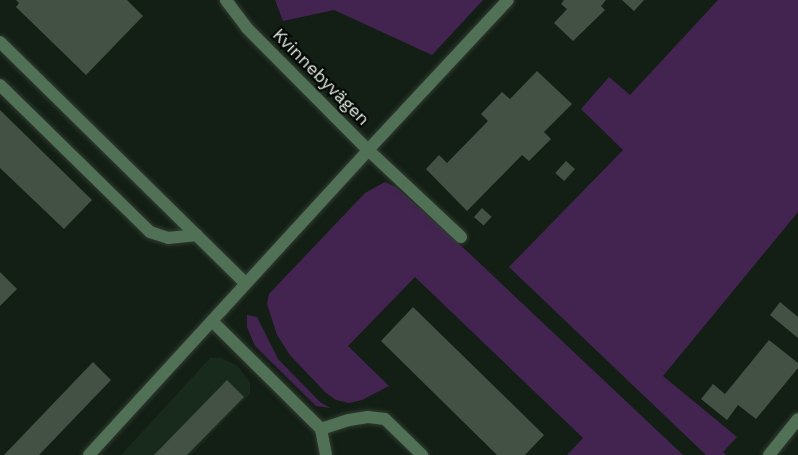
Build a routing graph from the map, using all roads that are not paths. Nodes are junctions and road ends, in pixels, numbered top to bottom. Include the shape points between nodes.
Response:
1 (226, 0) edge
2 (508, 0) edge
3 (0, 42) edge
4 (0, 85) edge
5 (368, 150) junction
6 (197, 235) junction
7 (460, 237) dead end
8 (245, 283) junction
9 (212, 321) junction
10 (798, 420) edge
11 (321, 429) junction
12 (89, 455) edge
13 (327, 455) edge
14 (422, 455) edge
15 (769, 455) edge

1 - 5 street, Kvinnebyvägen via 247,28
2 - 5 street
3 - 6 street
4 - 6 street via 150,232 168,238
5 - 7 street
5 - 8 street, Kvinnebyvägen
6 - 8 street
8 - 9 street, Kvinnebyvägen
9 - 11 street
9 - 12 street, Kvinnebyvägen
10 - 15 street
11 - 13 street
11 - 14 street via 368,417 385,419

